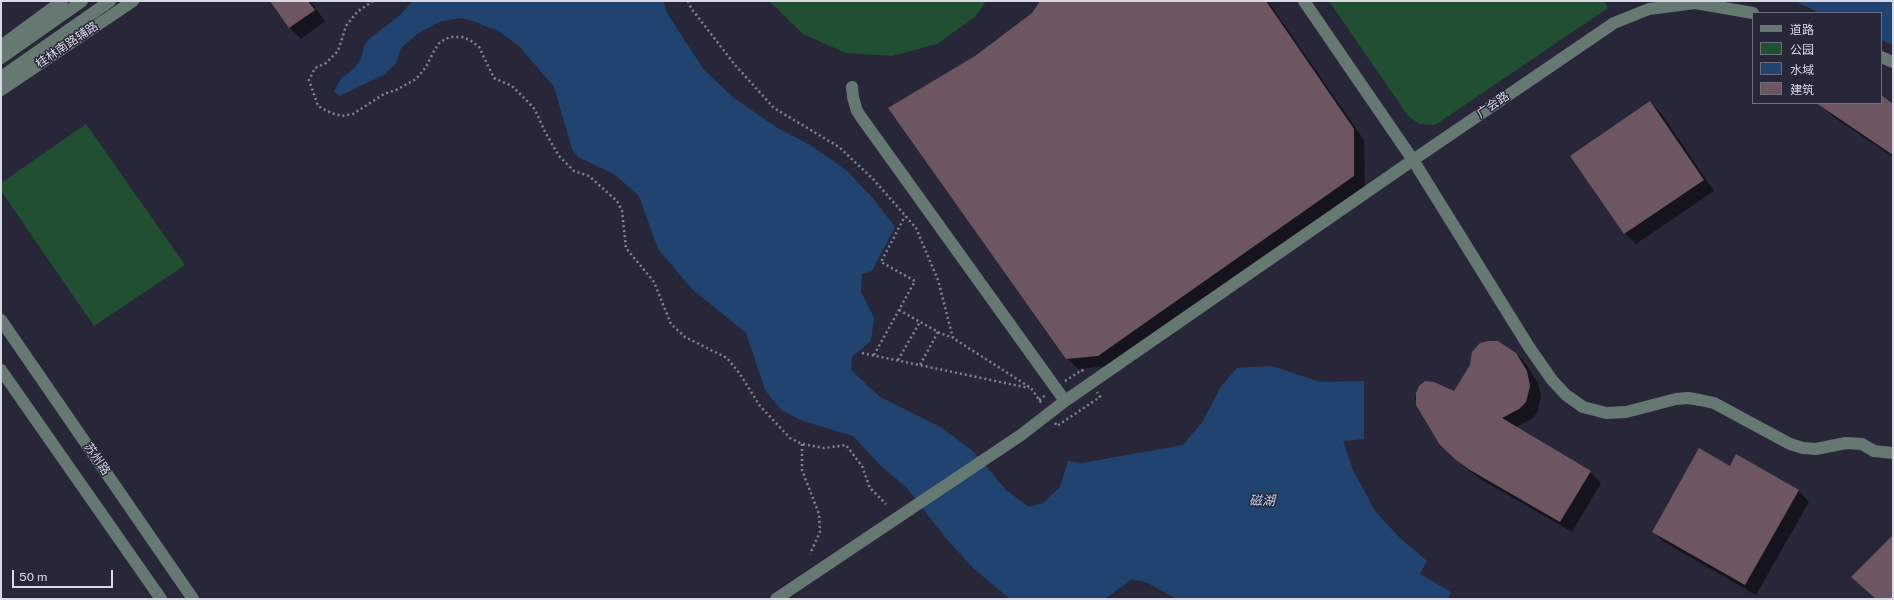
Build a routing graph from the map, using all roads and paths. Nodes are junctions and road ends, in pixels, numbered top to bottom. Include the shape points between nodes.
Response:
1 (62, 1) edge
2 (82, 1) edge
3 (110, 1) edge
4 (133, 1) edge
5 (373, 1) edge
6 (688, 1) edge
7 (1304, 1) edge
8 (1752, 13) edge
9 (1, 46) edge
10 (1882, 57) edge
11 (1, 58) edge
12 (1893, 62) edge
13 (1, 77) edge
14 (852, 87) dead end
15 (1, 90) edge
16 (1413, 160) junction
17 (905, 216) junction
18 (899, 310) junction
19 (1, 320) edge
20 (920, 322) junction
21 (938, 332) junction
22 (953, 338) junction
23 (862, 353) dead end
24 (874, 355) junction
25 (898, 360) junction
26 (920, 365) junction
27 (1, 370) edge
28 (1031, 388) junction
29 (1039, 400) dead end
30 (1065, 401) junction
31 (802, 444) junction
32 (1893, 453) edge
33 (886, 504) dead end
34 (810, 554) dead end
35 (161, 599) edge
36 (193, 599) edge
37 (776, 599) edge

1 - 9 street
2 - 11 street
3 - 13 street
4 - 15 street, 桂林南路辅路
5 - 31 path via 357,12 346,26 338,51 315,68 309,80 318,106 342,116 353,114 384,94 416,79 440,42 450,37 470,40 479,47 494,78 512,86 533,107 559,156 574,171 589,176 617,201 622,211 626,248 654,282 671,324 685,336 726,358 772,421 790,438
6 - 17 path via 736,65 774,108 839,147 874,180
7 - 16 street
8 - 16 street, 广会路 via 1695,3 1649,9 1614,23
10 - 12 street
14 - 30 street via 856,110 860,117
16 - 30 street, 广会路
16 - 32 street via 1529,347 1552,380 1566,395 1583,407 1606,413 1619,412 1688,398 1714,403 1790,444 1803,448 1816,449 1846,443 1862,444 1874,451
17 - 18 path via 881,262 915,281
17 - 22 path via 916,228 938,280
18 - 20 path
18 - 24 path
19 - 36 street, 苏州路
20 - 21 path
20 - 25 path
21 - 22 path
21 - 26 path
22 - 28 path
23 - 24 path
24 - 25 path
25 - 26 path
26 - 28 path
27 - 35 street
28 - 29 path
30 - 37 street, 广会路 via 1021,435
31 - 33 path via 824,448 846,445 862,466 870,488
31 - 34 path via 802,470 819,514 820,532

